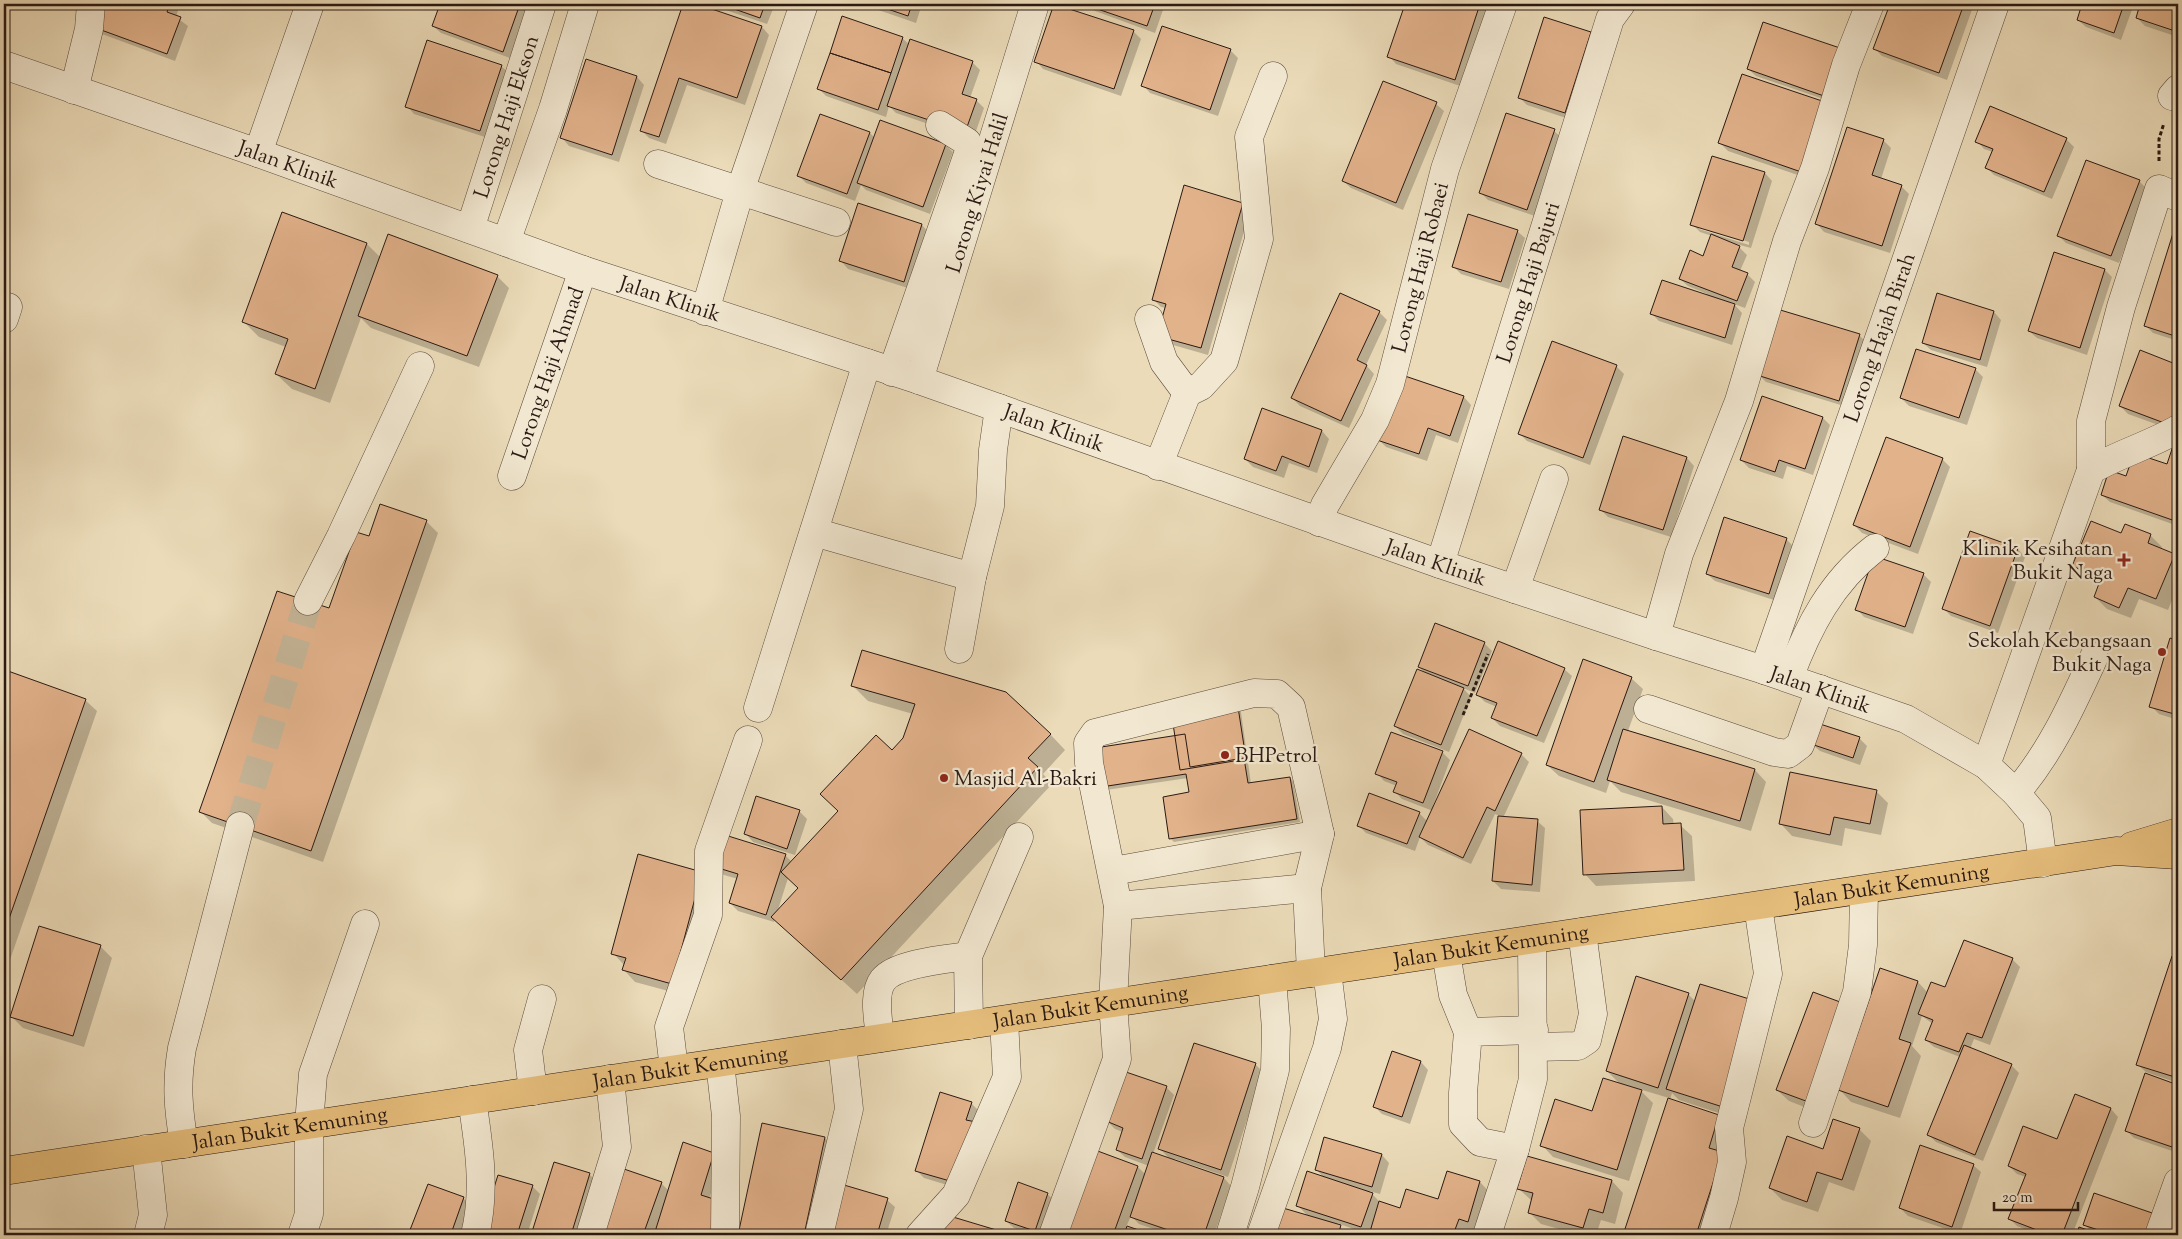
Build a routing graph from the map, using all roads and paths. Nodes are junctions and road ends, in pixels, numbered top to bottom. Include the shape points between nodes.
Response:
1 (91, 4) edge
2 (310, 4) edge
3 (542, 4) edge
4 (585, 4) edge
5 (804, 4) edge
6 (1035, 4) edge
7 (1503, 4) edge
8 (1620, 4) edge
9 (1870, 4) edge
10 (1995, 4) edge
11 (4, 66) edge
12 (1273, 76) dead end
13 (74, 90) junction
14 (2175, 92) edge
15 (940, 125) dead end
16 (258, 153) junction
17 (658, 164) dead end
18 (740, 191) junction
19 (2169, 193) edge
20 (836, 222) dead end
21 (470, 229) junction
22 (506, 242) junction
23 (583, 270) junction
24 (705, 311) junction
25 (1149, 319) dead end
26 (420, 366) dead end
27 (879, 368) junction
28 (919, 380) junction
29 (1187, 393) junction
30 (999, 408) junction
31 (2178, 429) edge
32 (1158, 466) junction
33 (2091, 470) junction
34 (512, 476) dead end
35 (1554, 479) dead end
36 (1319, 522) junction
37 (814, 532) junction
38 (1875, 548) dead end
39 (1440, 564) junction
40 (972, 577) junction
41 (1515, 589) junction
42 (308, 601) tunnel mouth
43 (1656, 636) junction
44 (959, 649) dead end
45 (1488, 654) dead end
46 (2094, 657) dead end
47 (1777, 674) junction
48 (1820, 689) junction
49 (758, 708) dead end
50 (1648, 709) dead end
51 (1463, 716) dead end
52 (748, 740) dead end
53 (1986, 765) junction
54 (2016, 793) junction
55 (240, 826) tunnel mouth
56 (2178, 832) edge
57 (1320, 834) junction
58 (1019, 837) dead end
59 (2116, 851) junction
60 (2178, 855) edge
61 (2043, 863) junction
62 (1112, 871) junction
63 (1307, 888) junction
64 (1864, 890) junction
65 (1118, 906) junction
66 (1758, 906) junction
67 (365, 924) dead end
68 (1582, 932) junction
69 (1532, 940) junction
70 (1446, 953) junction
71 (968, 956) junction
72 (1319, 972) junction
73 (1272, 979) junction
74 (542, 999) dead end
75 (1113, 1003) junction
76 (1004, 1020) junction
77 (969, 1025) junction
78 (1468, 1032) junction
79 (880, 1038) junction
80 (1534, 1038) junction
81 (842, 1044) junction
82 (720, 1063) junction
83 (674, 1069) junction
84 (610, 1079) junction
85 (533, 1091) junction
86 (472, 1100) junction
87 (1813, 1123) dead end
88 (309, 1124) junction
89 (184, 1144) junction
90 (146, 1149) junction
91 (1515, 1149) junction
92 (4, 1171) edge
93 (2178, 1182) edge
94 (148, 1235) edge
95 (302, 1235) edge
96 (475, 1235) edge
97 (590, 1235) edge
98 (725, 1235) edge
99 (819, 1235) edge
100 (920, 1235) edge
101 (1053, 1235) edge
102 (1230, 1235) edge
103 (1261, 1235) edge
104 (1487, 1235) edge
105 (1712, 1235) edge
106 (2159, 1235) edge

1 - 13 street via 89,29
2 - 16 street
3 - 21 street, Lorong Haji Ekson
4 - 22 street via 553,109
5 - 18 street
6 - 28 street, Lorong Kiyai Halil
7 - 36 street, Lorong Haji Robaei via 1445,169 1390,384 1375,420 1329,497
8 - 39 street, Lorong Haji Bajuri via 1610,19
9 - 43 street via 1787,241 1739,401 1680,554
10 - 47 street, Lorong Hajah Birah
11 - 13 street, Jalan Klinik
12 - 29 street via 1249,137 1259,239 1224,361 1200,386
13 - 16 street, Jalan Klinik
14 - 19 path via 2159,139
15 - 27 street via 967,142 969,151
16 - 21 street, Jalan Klinik
17 - 18 street
18 - 20 street
18 - 24 street
19 - 33 street via 2121,307 2091,421
21 - 22 street, Jalan Klinik
22 - 23 street, Jalan Klinik
23 - 24 street, Jalan Klinik
23 - 34 street, Lorong Haji Ahmad
24 - 27 street, Jalan Klinik
25 - 29 street via 1164,362
26 - 42 street
27 - 28 street, Jalan Klinik
27 - 37 street
28 - 30 street, Jalan Klinik
29 - 32 street
30 - 32 street, Jalan Klinik
30 - 40 street via 990,506
31 - 33 street
32 - 36 street, Jalan Klinik
33 - 53 street
35 - 41 street
36 - 39 street, Jalan Klinik
37 - 40 street
37 - 49 street
38 - 47 street via 1856,562
39 - 41 street, Jalan Klinik
40 - 44 street
41 - 43 street, Jalan Klinik
43 - 47 street, Jalan Klinik
45 - 51 path
46 - 54 street via 2067,716 2039,765
47 - 48 street, Jalan Klinik
48 - 50 street via 1800,745 1788,754
48 - 53 street, Jalan Klinik via 1906,719
52 - 83 street via 709,851 708,915 668,1027
53 - 54 street, Jalan Klinik
54 - 61 street, Jalan Klinik via 2037,818
55 - 89 street via 177,1078
56 - 59 main road
57 - 62 street
57 - 62 street via 1291,707 1276,694 1254,693 1095,733 1088,743 1089,763
57 - 63 street
58 - 71 street
59 - 60 main road, Jalan Bukit Kemuning
59 - 61 main road, Jalan Bukit Kemuning
61 - 64 main road, Jalan Bukit Kemuning
62 - 65 street
63 - 65 street
63 - 72 street
64 - 66 main road, Jalan Bukit Kemuning
64 - 87 street via 1863,945 1857,992
65 - 75 street
66 - 68 main road, Jalan Bukit Kemuning
66 - 105 street via 1768,974 1729,1128 1732,1162
67 - 88 street via 313,1074
68 - 69 main road, Jalan Bukit Kemuning
68 - 80 street via 1593,1014 1588,1040 1578,1046
69 - 70 main road, Jalan Bukit Kemuning
69 - 80 street
70 - 72 main road, Jalan Bukit Kemuning
70 - 78 street via 1453,995
71 - 77 street
71 - 79 street via 927,962 892,973 882,981 878,996
72 - 73 main road, Jalan Bukit Kemuning
72 - 103 street via 1333,1019 1327,1048
73 - 75 main road, Jalan Bukit Kemuning
73 - 102 street via 1275,1070
74 - 85 street via 528,1050
75 - 76 main road, Jalan Bukit Kemuning
75 - 101 street via 1117,1059
76 - 77 main road, Jalan Bukit Kemuning
76 - 100 street via 1007,1077 956,1194
77 - 79 main road, Jalan Bukit Kemuning
78 - 80 street
78 - 91 street via 1463,1124 1480,1142
79 - 81 main road, Jalan Bukit Kemuning
80 - 91 street via 1533,1079
81 - 82 main road, Jalan Bukit Kemuning
81 - 99 street via 848,1109
82 - 83 main road, Jalan Bukit Kemuning
82 - 98 street via 726,1116
83 - 84 main road, Jalan Bukit Kemuning
84 - 85 main road, Jalan Bukit Kemuning
84 - 97 street via 617,1147
85 - 86 main road, Jalan Bukit Kemuning
86 - 88 main road, Jalan Bukit Kemuning
86 - 96 street via 480,1146 481,1189
88 - 89 main road, Jalan Bukit Kemuning
88 - 95 street via 309,1214
89 - 90 main road, Jalan Bukit Kemuning
90 - 92 main road, Jalan Bukit Kemuning
90 - 94 street via 153,1215
91 - 104 street
93 - 106 street

